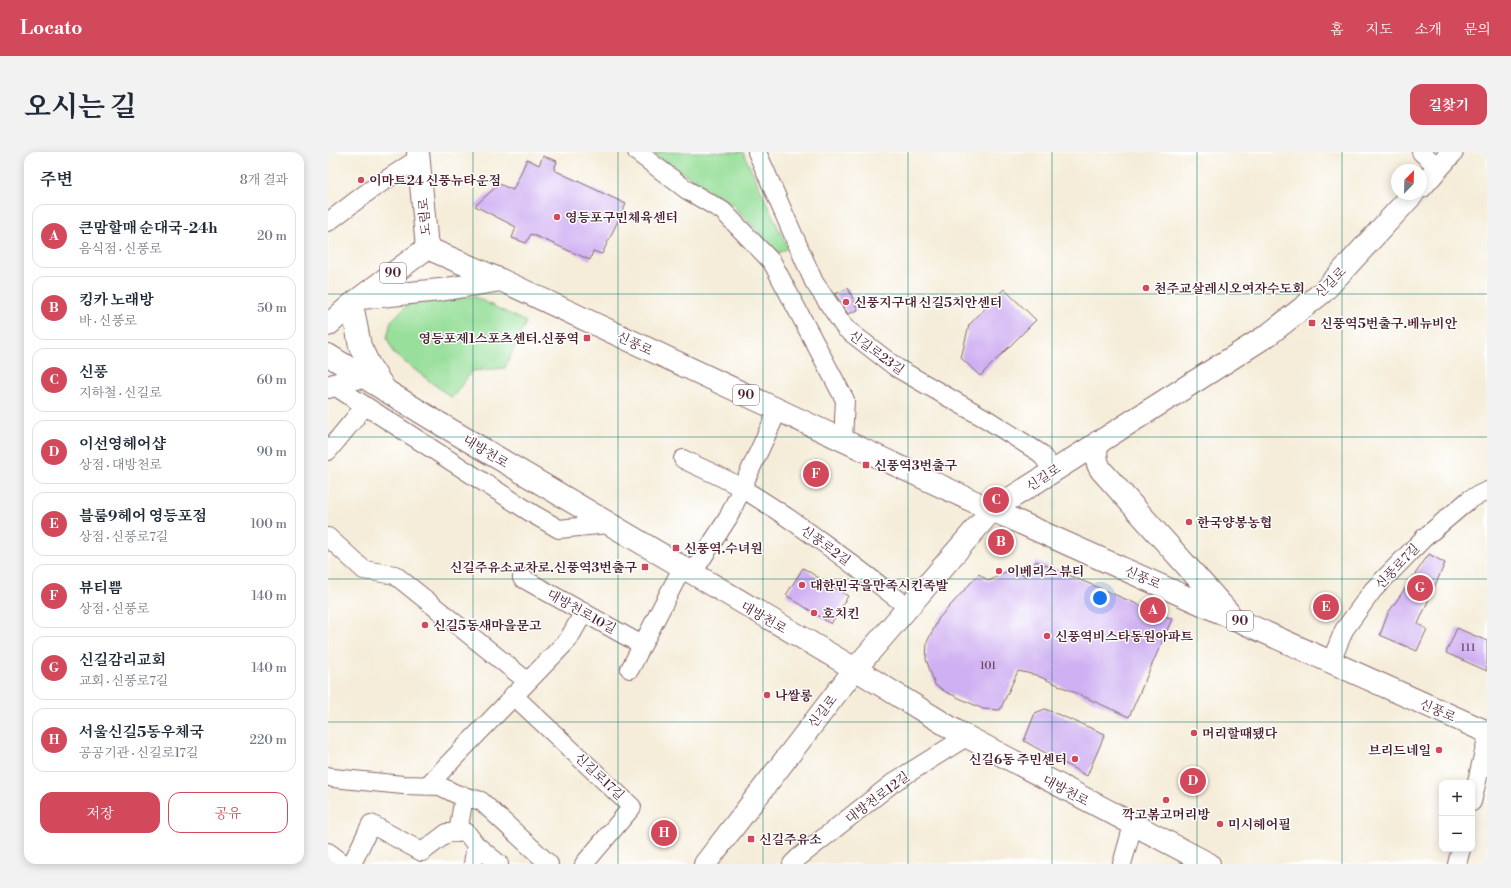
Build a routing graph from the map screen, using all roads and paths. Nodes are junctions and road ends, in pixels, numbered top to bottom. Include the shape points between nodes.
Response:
1 (637, 152) edge
2 (757, 152) edge
3 (1421, 152) edge
4 (418, 155) edge
5 (1446, 160) edge
6 (1427, 181) edge
7 (1407, 200) edge
8 (328, 222) edge
9 (426, 248) junction
10 (501, 280) junction
11 (356, 301) junction
12 (328, 325) edge
13 (328, 355) edge
14 (362, 376) junction
15 (330, 386) edge
16 (386, 391) junction
17 (365, 406) junction
18 (778, 410) junction
19 (843, 440) junction
20 (1098, 442) junction
21 (328, 451) edge
22 (683, 459) dead end
23 (1053, 470) junction
24 (741, 488) junction
25 (1487, 491) edge
26 (992, 510) junction
27 (608, 524) junction
28 (328, 537) edge
29 (687, 571) junction
30 (522, 578) dead end
31 (908, 607) junction
32 (584, 612) junction
33 (1233, 618) junction
34 (642, 645) junction
35 (1331, 662) junction
36 (630, 669) dead end
37 (855, 670) junction
38 (527, 681) junction
39 (514, 695) junction
40 (1487, 732) edge
41 (966, 737) junction
42 (1487, 739) edge
43 (328, 776) edge
44 (427, 786) junction
45 (1475, 789) edge
46 (464, 796) junction
47 (1134, 825) junction
48 (458, 832) junction
49 (476, 845) junction
50 (328, 852) edge
51 (1460, 852) edge
52 (421, 858) edge
53 (344, 864) edge
54 (352, 864) edge
55 (473, 864) edge
56 (499, 864) edge
57 (549, 864) edge
58 (584, 864) edge
59 (704, 864) edge
60 (792, 864) edge
61 (1122, 864) edge
62 (1209, 864) edge
63 (1457, 864) edge

1 - 19 street via 687,190 723,211 772,262 845,400
2 - 23 street, 신길로23길 via 814,282 846,328 897,368 1040,453
3 - 5 street
4 - 8 street, 도림로
4 - 9 main road, 도림로
5 - 6 main road
7 - 20 main road, 신길로 via 1323,292 1298,312 1232,359
9 - 10 main road, 신풍로 / 90
9 - 11 main road, 도림로 / 90
10 - 11 main road
10 - 18 main road, 신풍로 / 90
11 - 12 main road, 도림로 / 90
11 - 16 main road via 360,346
13 - 14 main road, 대방천로
14 - 15 main road
14 - 16 main road, 대방천로
15 - 17 street
16 - 27 main road, 대방천로
17 - 21 street
17 - 27 street via 559,529
18 - 19 main road, 신풍로 / 90
18 - 24 street
19 - 26 main road, 신풍로 / 90
20 - 23 main road, 신길로
20 - 33 main road via 1096,457 1101,470
22 - 24 street, 신풍로2길
23 - 26 main road, 신길로
24 - 29 street via 728,518
24 - 31 street, 신풍로2길 via 858,568
25 - 35 street, 신풍로7길 via 1470,499 1424,538 1373,590 1344,630
26 - 31 main road, 신길로
26 - 33 main road, 신풍로 / 90
27 - 29 main road, 대방천로
28 - 38 street via 364,570 395,576
29 - 34 street
29 - 37 main road, 대방천로
30 - 32 street, 대방천로10길
31 - 37 main road, 신길로
32 - 34 street, 대방천로10길
32 - 38 street via 568,640
33 - 35 main road, 신풍로 / 90
34 - 36 street
35 - 40 main road, 신풍로 / 90
37 - 41 main road, 대방천로
37 - 59 main road, 신길로
38 - 39 street
39 - 44 street
39 - 58 street, 신길로17길 via 632,807
41 - 47 main road, 대방천로
41 - 60 street, 대방천로12길 via 894,782
42 - 45 street
43 - 44 street
44 - 46 street via 440,786
46 - 48 street
46 - 57 street via 481,801
47 - 61 street
47 - 62 main road, 대방천로
48 - 49 street via 466,832
48 - 52 street via 447,833
49 - 55 street
49 - 56 street
50 - 53 street
51 - 63 street
52 - 54 street via 371,824

